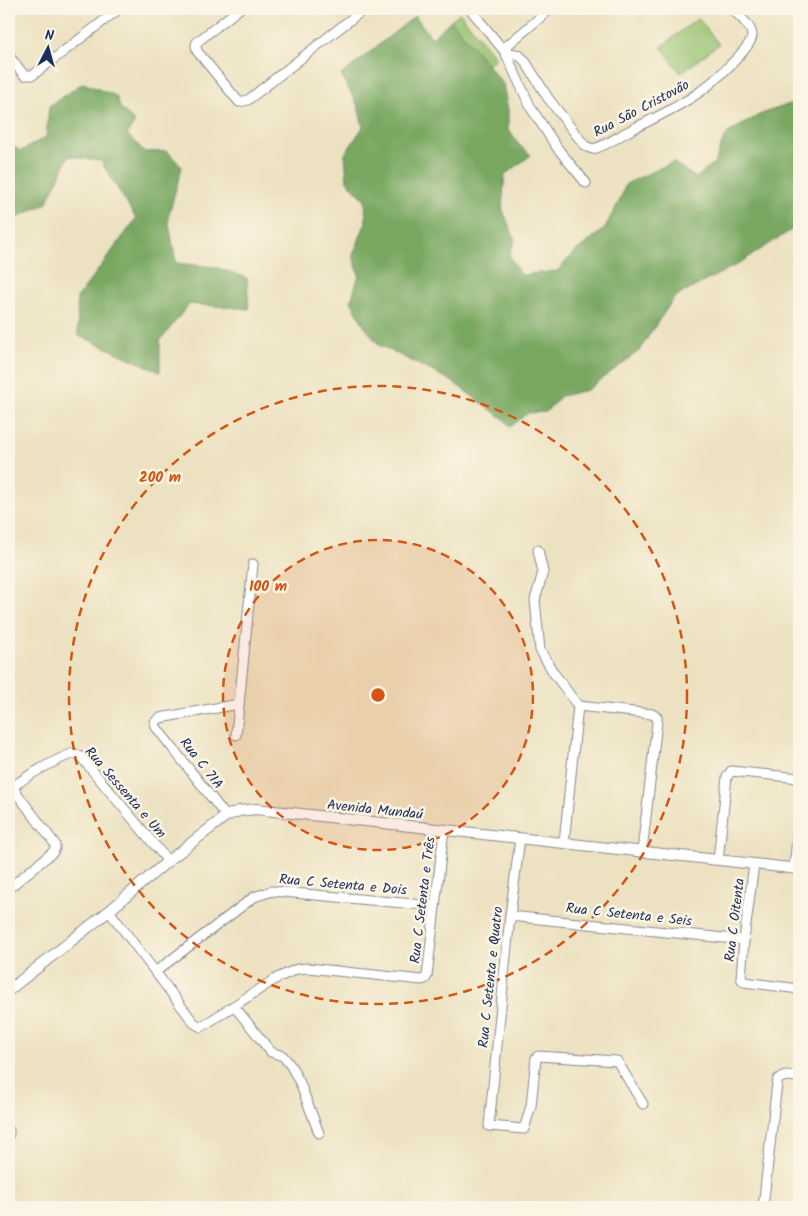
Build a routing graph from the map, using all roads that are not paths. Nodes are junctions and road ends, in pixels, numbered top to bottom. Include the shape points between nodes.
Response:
1 (118, 9) edge
2 (239, 9) edge
3 (364, 9) edge
4 (470, 9) edge
5 (550, 9) edge
6 (732, 9) edge
7 (504, 51) junction
8 (9, 56) edge
9 (586, 183) dead end
10 (538, 550) dead end
11 (253, 564) dead end
12 (239, 704) junction
13 (578, 706) junction
14 (236, 735) dead end
15 (799, 778) edge
16 (10, 786) edge
17 (226, 816) junction
18 (799, 819) edge
19 (444, 830) junction
20 (520, 838) junction
21 (564, 843) junction
22 (642, 852) junction
23 (718, 860) junction
24 (168, 861) junction
25 (754, 864) junction
26 (797, 868) edge
27 (9, 888) edge
28 (435, 906) junction
29 (108, 912) junction
30 (510, 916) junction
31 (744, 940) junction
32 (155, 972) junction
33 (799, 989) edge
34 (9, 990) edge
35 (234, 1006) junction
36 (799, 1077) edge
37 (643, 1104) dead end
38 (319, 1133) dead end
39 (763, 1207) edge

1 - 8 street via 33,75 24,75
2 - 3 street via 196,42 196,51 242,102
4 - 7 street
5 - 7 street
6 - 7 street, Rua São Cristovão via 752,34 752,39 736,59 702,90 680,104 593,149 585,146 548,98 526,61 519,55
7 - 9 street via 531,108
10 - 13 street via 543,572 536,600 540,650
11 - 12 street
12 - 14 street
12 - 17 street, Rua C 71A via 160,718 155,722
13 - 21 street
13 - 22 street via 657,717
15 - 23 street via 731,771 727,776
16 - 24 street, Rua Sessenta e Um via 73,753 81,757
16 - 27 street via 56,848
17 - 19 street, Avenida Mundaú via 256,809
17 - 24 street, Avenida Mundaú
18 - 26 street
19 - 20 street, Avenida Mundaú
19 - 28 street, Rua C Setenta e Três
20 - 21 street, Avenida Mundaú
20 - 30 street, Rua C Setenta e Quatro
21 - 22 street, Avenida Mundaú
22 - 23 street, Avenida Mundaú
23 - 25 street, Avenida Mundaú
24 - 29 street, Avenida Mundaú
25 - 26 street, Avenida Mundaú
25 - 31 street, Rua C Oitenta
28 - 32 street, Rua C Setenta e Dois via 272,891 254,897
28 - 35 street, Rua C Setenta e Três via 425,979 296,968
29 - 32 street
29 - 34 street, Avenida Mundaú
30 - 31 street, Rua C Setenta e Seis
30 - 37 street, Rua C Setenta e Quatro via 489,1126 524,1129 531,1106 538,1056 618,1061
31 - 33 street, Rua C Oitenta via 741,978 744,982
32 - 35 street, Rua C Setenta e Três via 194,1023 201,1027
35 - 38 street via 271,1052 283,1056 291,1066
36 - 39 street via 778,1079

